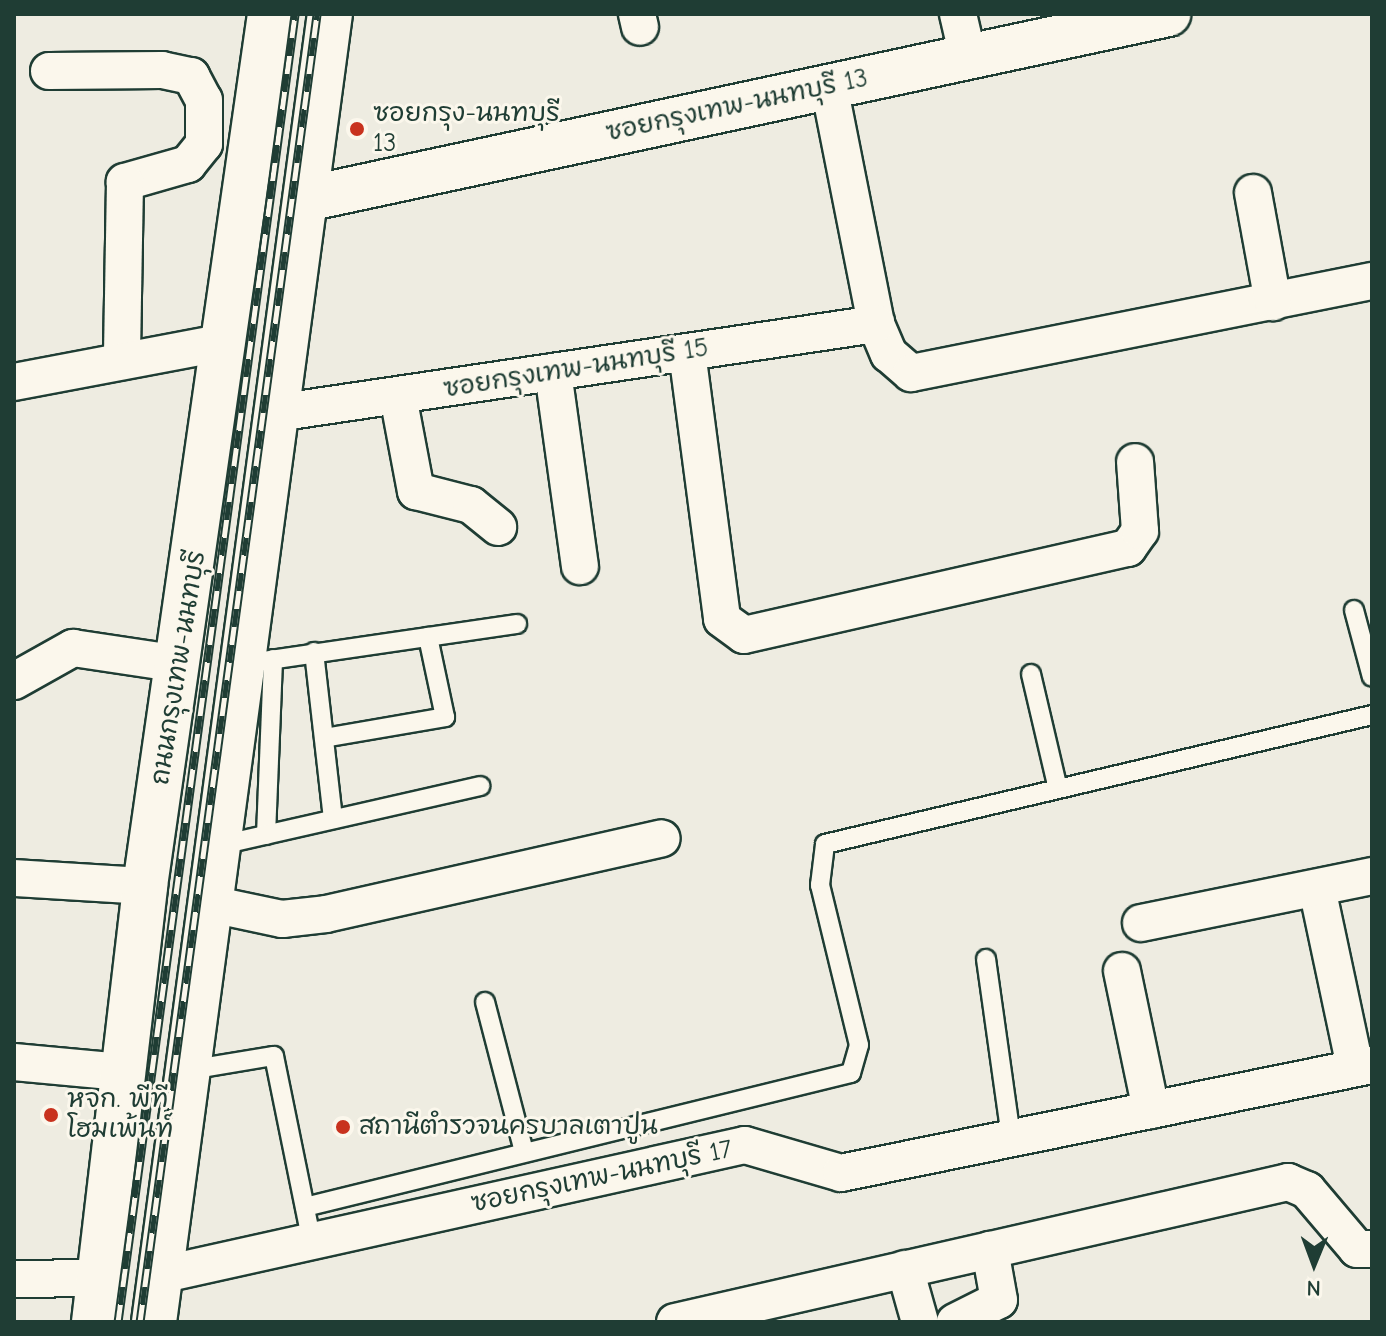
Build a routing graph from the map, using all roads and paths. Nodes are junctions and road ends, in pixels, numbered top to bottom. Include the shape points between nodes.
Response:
1 (270, 14) edge
2 (330, 14) edge
3 (958, 14) edge
4 (1168, 14) edge
5 (968, 57) junction
6 (49, 71) dead end
7 (829, 86) junction
8 (1253, 193) dead end
9 (246, 196) junction
10 (306, 199) junction
11 (1372, 281) edge
12 (1273, 302) junction
13 (876, 324) junction
14 (226, 342) junction
15 (687, 352) junction
16 (122, 361) junction
17 (553, 372) junction
18 (14, 382) edge
19 (398, 396) junction
20 (276, 413) junction
21 (1135, 462) dead end
22 (498, 527) dead end
23 (580, 566) dead end
24 (1354, 610) dead end
25 (517, 624) dead end
26 (428, 637) junction
27 (314, 652) junction
28 (257, 662) junction
29 (180, 664) junction
30 (1031, 674) dead end
31 (1372, 677) edge
32 (14, 681) edge
33 (1372, 715) edge
34 (324, 738) junction
35 (1057, 785) junction
36 (480, 786) dead end
37 (333, 819) junction
38 (266, 835) junction
39 (662, 838) dead end
40 (221, 845) junction
41 (1372, 876) edge
42 (14, 878) edge
43 (145, 886) junction
44 (1317, 888) junction
45 (211, 904) junction
46 (1141, 923) dead end
47 (986, 959) dead end
48 (1122, 971) dead end
49 (485, 1002) dead end
50 (14, 1062) edge
51 (1363, 1066) edge
52 (189, 1070) junction
53 (122, 1072) junction
54 (1151, 1110) junction
55 (1011, 1137) junction
56 (524, 1152) junction
57 (305, 1207) junction
58 (312, 1242) junction
59 (1372, 1249) edge
60 (990, 1250) junction
61 (905, 1269) junction
62 (160, 1275) junction
63 (100, 1278) junction
64 (14, 1279) edge
65 (94, 1322) edge
66 (154, 1322) edge
67 (675, 1322) edge
68 (920, 1322) edge
69 (955, 1322) edge

1 - 9 main road, ถนนกรุงเทพ-นนทบุรี
2 - 10 main road
3 - 5 street
4 - 5 main road, ซอยกรุงเทพ-นนทบุรี 13
5 - 7 main road, ซอยกรุงเทพ-นนทบุรี 13
6 - 16 street via 162,70 191,76 204,100 204,144 188,164 125,182
7 - 10 main road, ซอยกรุงเทพ-นนทบุรี 13
7 - 13 street
8 - 12 street
9 - 10 main road, ซอยกรุงเทพ-นนทบุรี 13
9 - 14 main road, ถนนกรุงเทพ-นนทบุรี
10 - 20 main road
11 - 12 street
12 - 13 street via 911,373 889,354
13 - 15 street, ซอยกรุงเทพ-นนทบุรี 15
14 - 16 street
14 - 29 main road, ถนนกรุงเทพ-นนทบุรี
15 - 17 street, ซอยกรุงเทพ-นนทบุรี 15
15 - 21 street via 722,619 744,635 1128,548 1140,531
16 - 18 street
17 - 19 street, ซอยกรุงเทพ-นนทบุรี 15
17 - 23 street
19 - 20 street, ซอยกรุงเทพ-นนทบุรี 15
19 - 22 street via 416,491 471,505
20 - 28 main road
24 - 31 lane
25 - 26 lane
26 - 27 lane
26 - 34 lane via 445,717
27 - 28 lane
27 - 34 lane
28 - 38 lane
28 - 40 main road
29 - 32 street via 73,648
29 - 43 main road, ถนนกรุงเทพ-นนทบุรี
30 - 35 lane
33 - 35 lane
34 - 37 lane
35 - 56 lane via 825,844 820,885 859,1045 851,1073
36 - 37 lane
37 - 38 lane
38 - 40 lane
39 - 45 street via 326,914 282,919
40 - 45 main road
41 - 44 street
42 - 43 street
43 - 53 main road, ถนนกรุงเทพ-นนทบุรี
44 - 46 street
44 - 51 street
45 - 52 main road
47 - 55 lane
48 - 54 street
49 - 56 lane
50 - 53 street
51 - 54 street, ซอยกรุงเทพ-นนทบุรี 17
52 - 57 lane via 274,1056
52 - 62 main road
53 - 63 main road, ถนนกรุงเทพ-นนทบุรี
54 - 55 street, ซอยกรุงเทพ-นนทบุรี 17
55 - 58 street, ซอยกรุงเทพ-นนทบุรี 17 via 841,1173 745,1145
56 - 57 lane
57 - 58 lane
58 - 62 street, ซอยกรุงเทพ-นนทบุรี 17
59 - 60 street via 1357,1249 1307,1190 1288,1182
60 - 61 street
60 - 69 street via 999,1300
61 - 67 street
61 - 68 street
62 - 63 main road
62 - 66 main road
63 - 64 street
63 - 65 main road, ถนนกรุงเทพ-นนทบุรี

